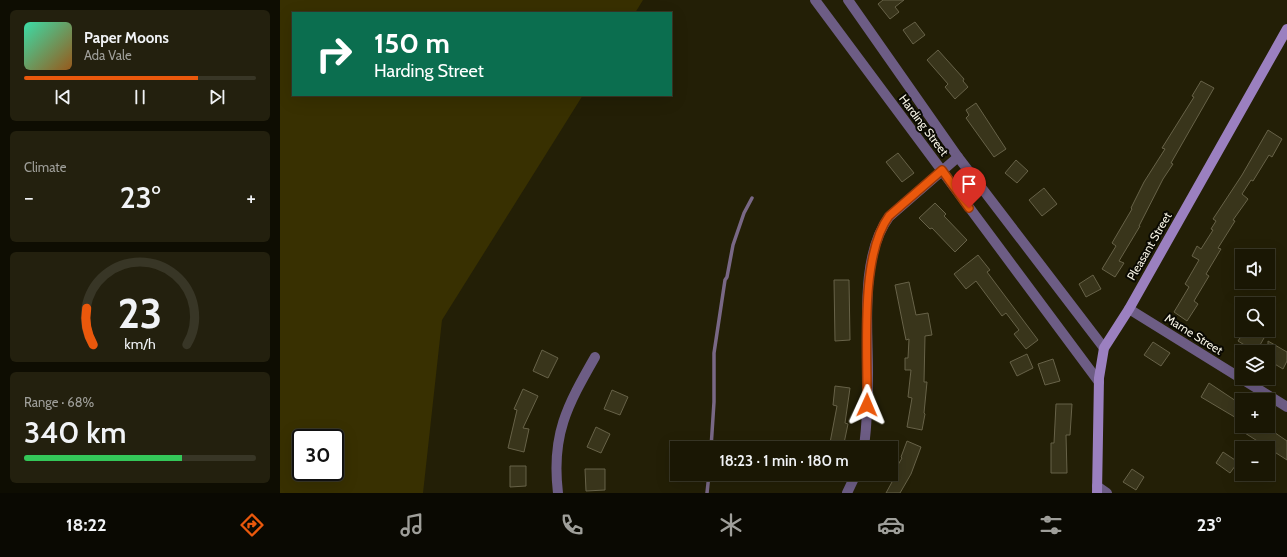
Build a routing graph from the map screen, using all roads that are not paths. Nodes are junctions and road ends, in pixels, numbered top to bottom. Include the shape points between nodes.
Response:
1 (814, 0) edge
2 (848, 0) edge
3 (1287, 29) edge
4 (958, 157) junction
5 (942, 170) junction
6 (1129, 309) junction
7 (1104, 348) junction
8 (595, 357) dead end
9 (1099, 382) junction
10 (1287, 407) edge
11 (864, 441) edge
12 (852, 481) edge
13 (1097, 490) edge
14 (558, 493) edge
15 (846, 493) edge
16 (1107, 493) edge

1 - 5 street, Harding Street
2 - 4 street, Harding Street
3 - 6 street, Pleasant Street
4 - 5 street
4 - 7 street, Harding Street
5 - 9 street, Harding Street
5 - 11 street via 889,216 882,226 872,255 868,295 868,390
6 - 7 street, Pleasant Street
6 - 10 street, Marne Street
7 - 9 street, Pleasant Street
8 - 14 street via 572,396 562,422 556,457
9 - 13 street, Pleasant Street
12 - 15 street
13 - 16 street

